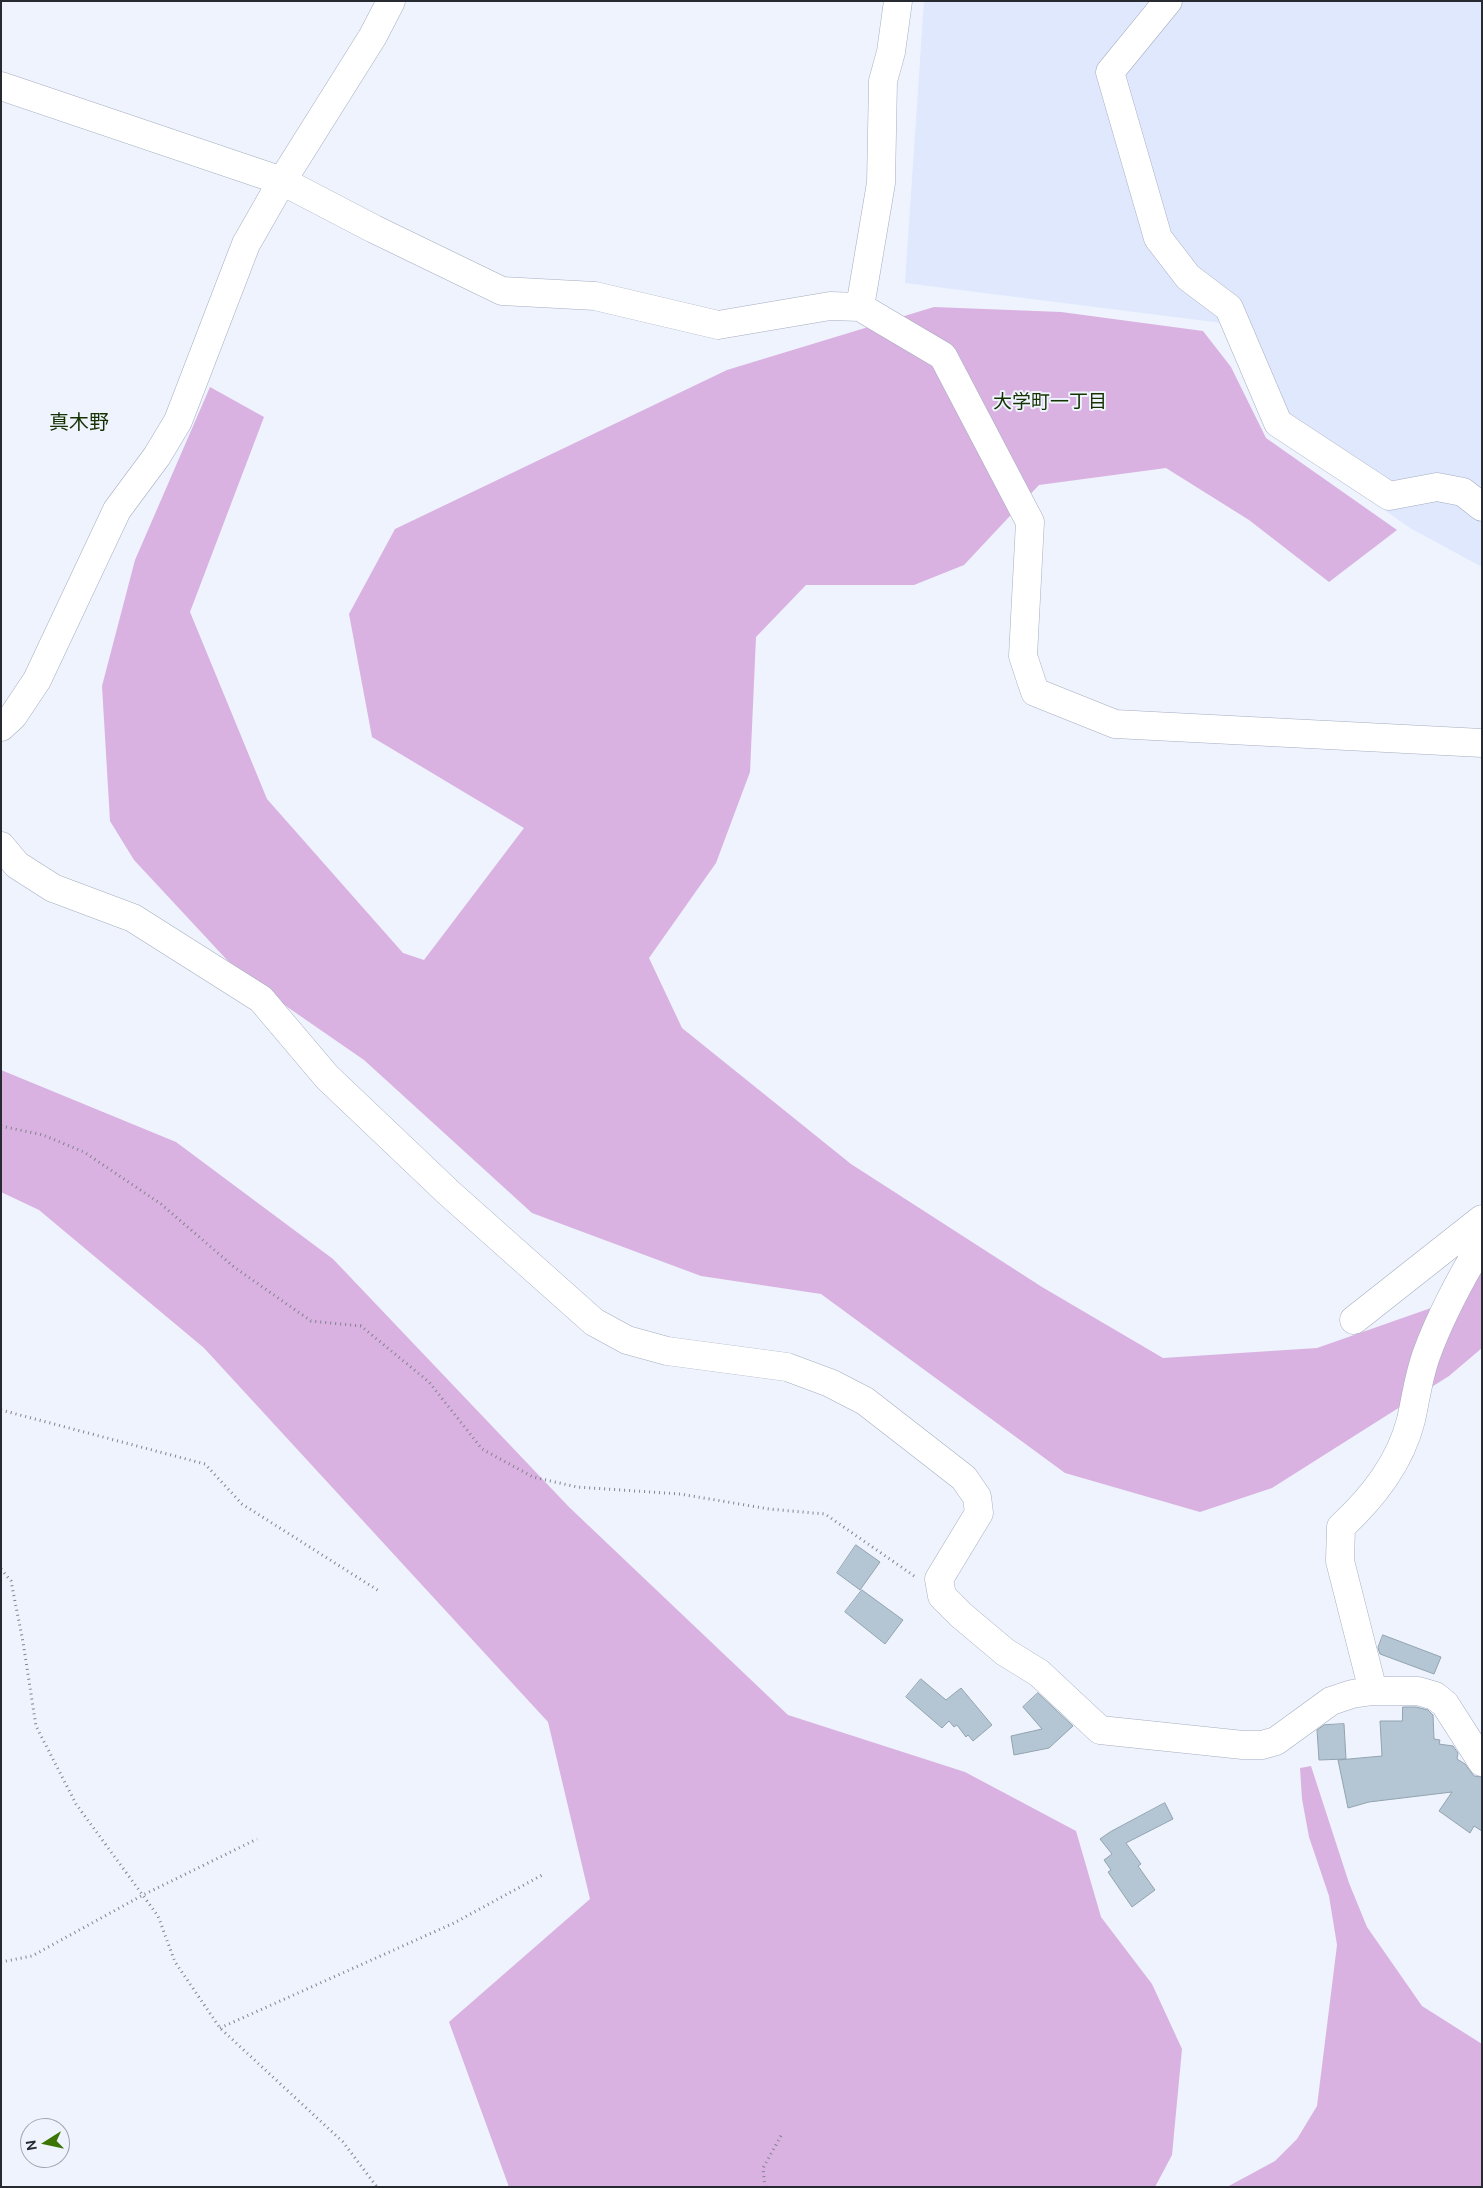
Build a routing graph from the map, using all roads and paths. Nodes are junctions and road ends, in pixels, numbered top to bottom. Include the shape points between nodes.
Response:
1 (391, 1) edge
2 (898, 1) edge
3 (1168, 1) edge
4 (1, 86) edge
5 (282, 181) junction
6 (860, 307) junction
7 (1482, 507) edge
8 (1, 727) edge
9 (1482, 743) edge
10 (1, 846) edge
11 (1, 1126) edge
12 (1482, 1219) edge
13 (1482, 1244) edge
14 (1354, 1320) dead end
15 (1, 1410) edge
16 (2, 1571) edge
17 (379, 1591) dead end
18 (942, 1596) junction
19 (1373, 1691) junction
20 (1482, 1762) edge
21 (257, 1839) dead end
22 (544, 1874) dead end
23 (143, 1894) junction
24 (1, 1962) edge
25 (220, 2028) junction
26 (782, 2134) dead end
27 (376, 2187) edge
28 (765, 2187) edge

1 - 5 street via 373,36
2 - 6 street via 891,52 882,81 881,183
3 - 7 street via 1110,72 1158,238 1188,277 1229,308 1278,423 1389,496 1437,487 1463,492
4 - 5 street
5 - 6 street via 502,291 595,296 718,326 830,306
5 - 8 street via 246,244 178,421 117,510 37,680 13,716
6 - 9 street via 943,356 1030,522 1023,656 1035,692 1115,724
10 - 18 street via 17,865 53,888 133,918 261,999 327,1077 456,1199 594,1322 627,1340 667,1351 787,1367 830,1383 865,1401 964,1478 977,1497 979,1514 939,1579
11 - 18 path via 42,1135 84,1152 161,1204 234,1267 311,1321 361,1326 429,1382 482,1449 533,1477 577,1487 680,1494 769,1509 826,1514
12 - 14 street
13 - 19 street via 1426,1354 1397,1460 1341,1527 1340,1561
15 - 17 path via 206,1464 242,1504
16 - 23 path via 11,1580 36,1726 76,1804
18 - 19 street via 1005,1652 1039,1673 1100,1730 1262,1745 1276,1742 1332,1701
19 - 20 street via 1418,1691 1435,1696 1445,1704
21 - 23 path
22 - 25 path via 454,1923
23 - 24 path via 32,1956
23 - 25 path via 158,1916 175,1962
25 - 27 path via 343,2142
26 - 28 path via 762,2168

